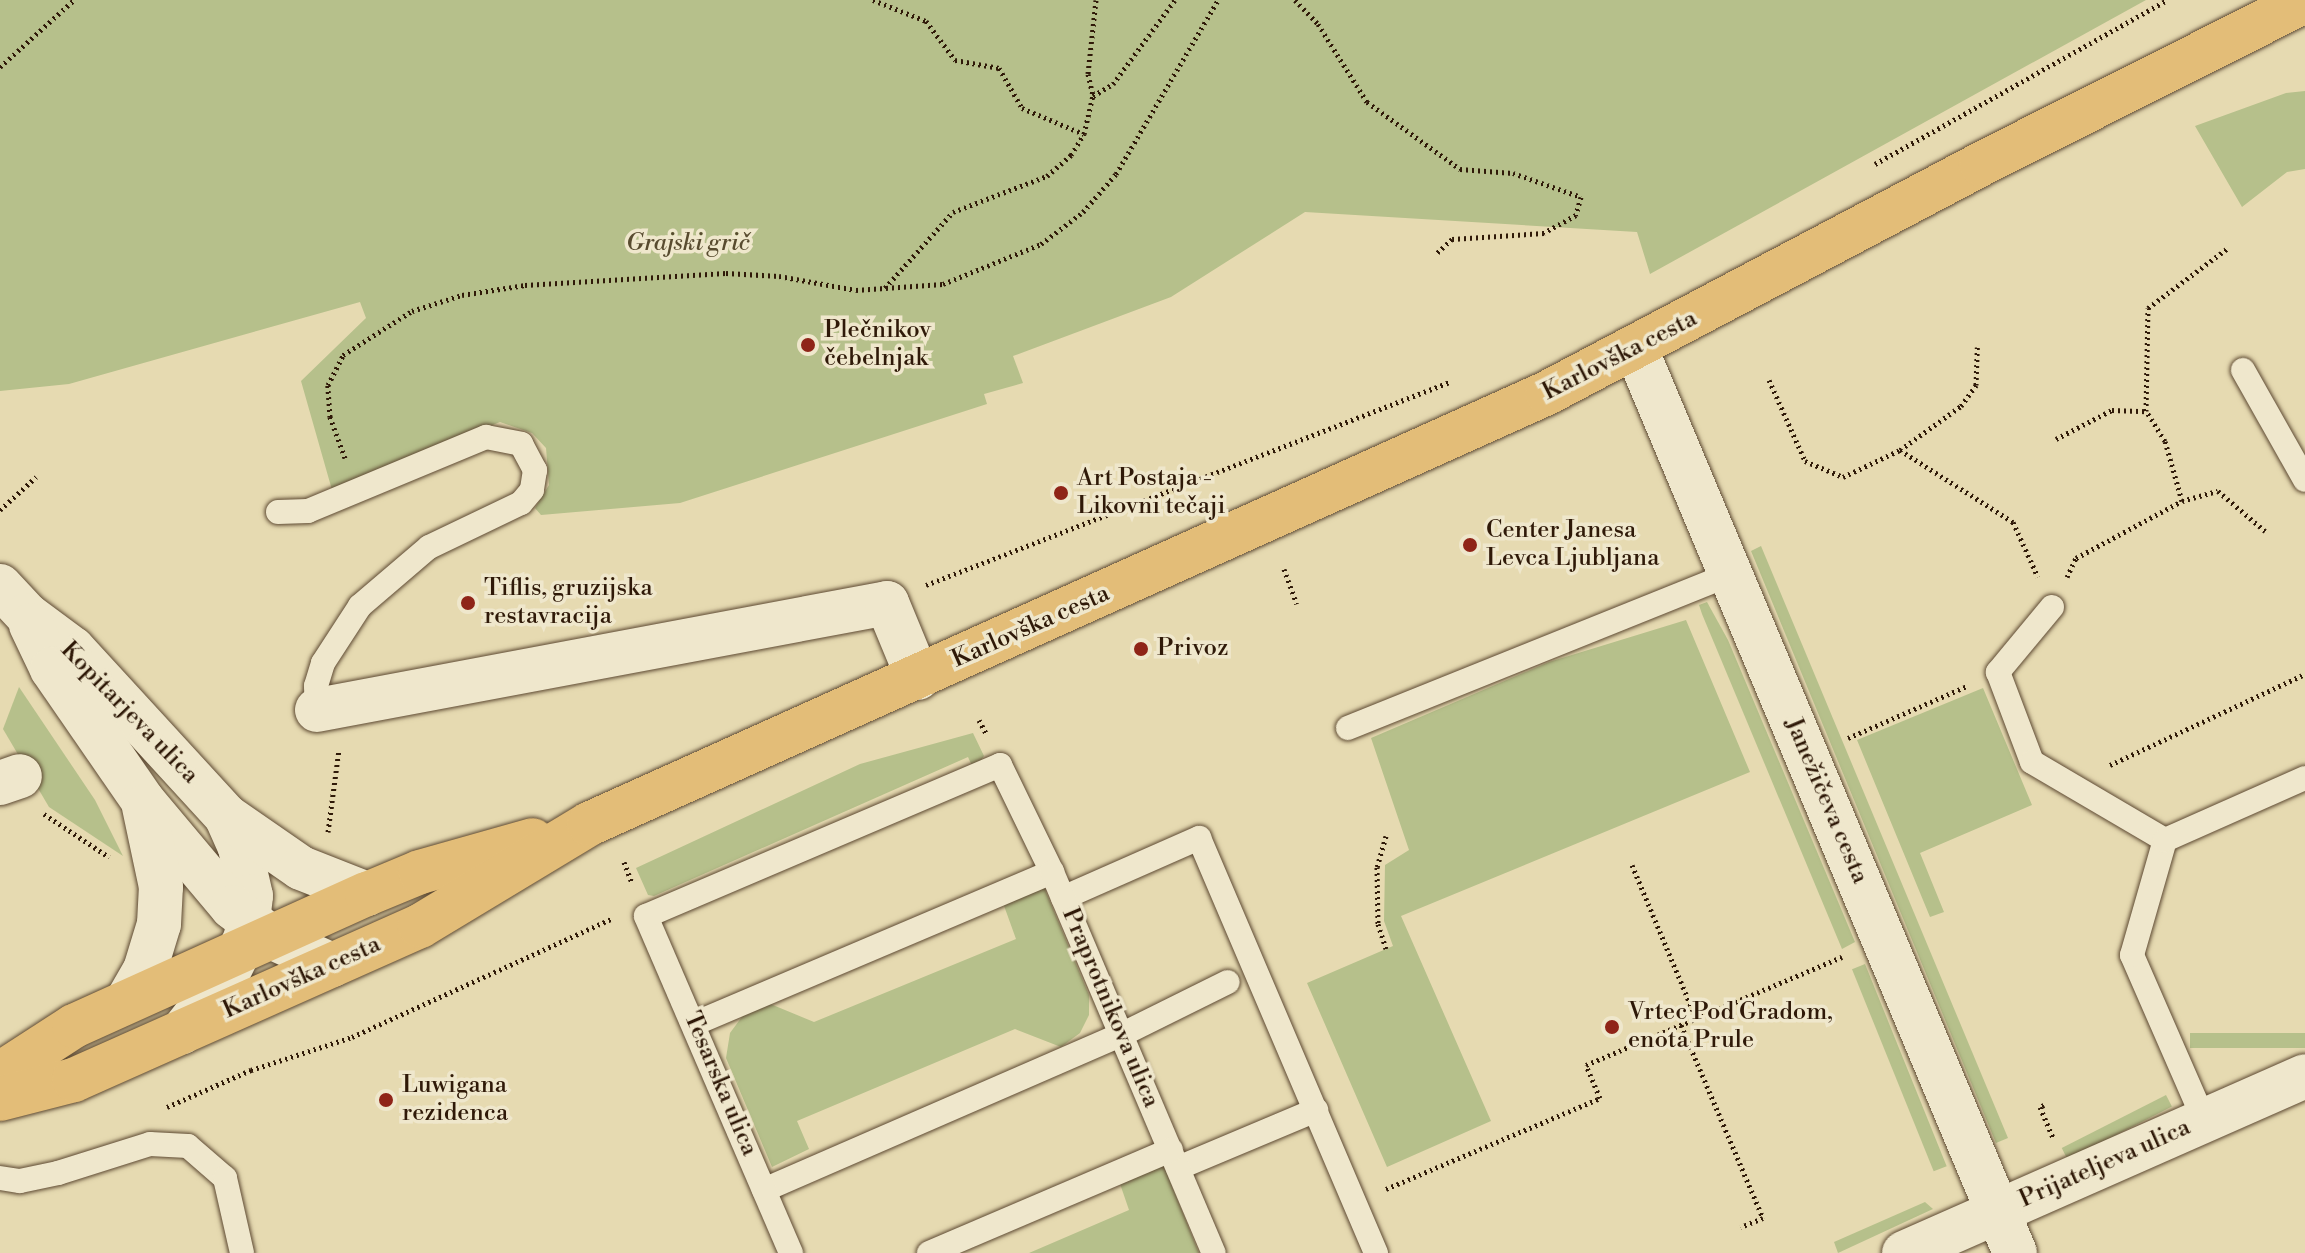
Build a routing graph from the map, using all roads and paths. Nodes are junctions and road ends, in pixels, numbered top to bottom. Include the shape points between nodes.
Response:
1 (74, 0) edge
2 (873, 0) edge
3 (1096, 0) edge
4 (1175, 0) edge
5 (1218, 0) edge
6 (1295, 0) edge
7 (2167, 0) edge
8 (2305, 1) edge
9 (0, 67) edge
10 (1093, 96) junction
11 (1084, 134) junction
12 (1862, 171) dead end
13 (2228, 248) dead end
14 (1436, 254) dead end
15 (885, 289) junction
16 (1977, 347) dead end
17 (1636, 349) junction
18 (2243, 370) dead end
19 (1464, 376) dead end
20 (1769, 380) dead end
21 (2146, 411) junction
22 (2056, 439) dead end
23 (1900, 450) junction
24 (36, 477) dead end
25 (2305, 480) edge
26 (358, 492) junction
27 (2182, 501) junction
28 (0, 510) edge
29 (278, 512) dead end
30 (2265, 531) dead end
31 (1284, 569) dead end
32 (1731, 574) junction
33 (14, 601) edge
34 (887, 603) junction
35 (1297, 604) dead end
36 (2052, 607) junction
37 (1998, 672) junction
38 (2305, 674) edge
39 (918, 678) junction
40 (331, 708) junction
41 (1348, 728) dead end
42 (1847, 738) dead end
43 (2305, 778) edge
44 (2069, 784) junction
45 (143, 801) junction
46 (45, 815) dead end
47 (226, 816) junction
48 (589, 824) junction
49 (328, 833) dead end
50 (1386, 836) dead end
51 (2165, 840) junction
52 (1632, 865) dead end
53 (123, 866) dead end
54 (1052, 872) junction
55 (367, 894) junction
56 (1063, 898) junction
57 (646, 916) joint
58 (585, 930) dead end
59 (254, 937) junction
60 (1884, 939) junction
61 (1386, 949) dead end
62 (332, 965) junction
63 (1228, 982) dead end
64 (127, 1001) junction
65 (1696, 1018) junction
66 (696, 1023) junction
67 (1681, 1025) junction
68 (182, 1032) junction
69 (1121, 1035) junction
70 (0, 1074) edge
71 (2305, 1076) edge
72 (0, 1099) edge
73 (177, 1102) dead end
74 (2044, 1105) dead end
75 (1316, 1110) junction
76 (2204, 1120) junction
77 (2053, 1138) dead end
78 (1175, 1159) junction
79 (0, 1178) edge
80 (764, 1190) junction
81 (1355, 1203) junction
82 (1998, 1211) junction
83 (1741, 1227) dead end
84 (1372, 1252) edge
85 (242, 1253) edge
86 (791, 1253) edge
87 (929, 1253) edge
88 (1214, 1253) edge
89 (1904, 1253) edge
90 (2015, 1253) edge

1 - 9 path
2 - 11 path via 926,21 955,60 999,68 1022,108
3 - 10 path via 1088,74
4 - 10 path via 1113,84
5 - 15 path via 1143,135 1083,212 1041,244 989,268 943,284
6 - 14 path via 1318,24 1367,102 1460,169 1513,173 1581,197 1576,215 1544,233 1452,239
7 - 12 path
8 - 17 main road, Karlovška cesta via 1981,164
10 - 11 path
11 - 15 path via 1071,155 1047,176 953,212
13 - 21 path via 2148,308
15 - 26 path via 726,273 525,285 462,295 412,311 343,355 328,385 330,417
16 - 23 path via 1976,385 1961,406
17 - 32 street, Janežičeva cesta
17 - 39 main road, Karlovška cesta via 1398,463
18 - 25 lane
19 - 34 path
20 - 23 path via 1805,461 1843,477
21 - 22 path via 2112,410
21 - 27 path via 2165,441
23 - 36 path via 2013,522
24 - 28 path
26 - 29 lane via 308,511
26 - 40 lane via 486,437 521,444 535,470 532,490 521,503 429,547 360,606 318,675
27 - 30 path via 2218,491
27 - 36 path via 2076,558
31 - 35 path
32 - 41 lane
32 - 60 street, Janežičeva cesta
33 - 45 street, Kopitarjeva ulica via 52,669
33 - 47 street, Kopitarjeva ulica via 73,649
34 - 39 street
34 - 40 street
36 - 37 lane
37 - 42 path
37 - 44 lane via 2032,762
38 - 44 path
39 - 48 main road, Karlovška cesta
40 - 49 path
43 - 51 lane
44 - 51 lane
45 - 59 street, Kopitarjeva ulica
45 - 64 street, Kopitarjeva ulica via 161,887 159,924 145,970
46 - 53 path
47 - 55 street, Kopitarjeva ulica via 301,868
47 - 59 street, Kopitarjeva ulica via 246,875
48 - 55 main road, Karlovška cesta via 420,872
48 - 62 main road, Karlovška cesta via 420,926
50 - 61 path via 1377,881 1378,924
51 - 76 lane via 2132,955
52 - 65 path
54 - 56 lane, Praprotnikova ulica
54 - 57 lane, Praprotnikova ulica via 1000,765
54 - 66 lane
55 - 59 main road, Karlovška cesta
56 - 69 lane, Praprotnikova ulica
56 - 75 lane via 1199,838
57 - 66 lane, Tesarska ulica
58 - 73 path via 352,1037 251,1070
59 - 62 street, Kopitarjeva ulica
59 - 64 main road, Karlovška cesta
59 - 68 street
60 - 65 path
60 - 82 street, Janežičeva cesta
62 - 68 main road, Karlovška cesta
63 - 69 lane
64 - 70 main road, Karlovška cesta via 74,1026
65 - 67 path
66 - 80 lane, Tesarska ulica
67 - 81 path via 1586,1065 1600,1098
67 - 83 path via 1763,1218
68 - 72 main road, Karlovška cesta via 74,1080
69 - 78 lane, Praprotnikova ulica
69 - 80 lane
71 - 76 street, Prijateljeva ulica
74 - 77 path via 2040,1107
75 - 78 lane
75 - 81 lane
76 - 82 street, Prijateljeva ulica
78 - 87 lane
78 - 88 lane, Praprotnikova ulica
79 - 85 lane via 33,1179 170,1142 188,1146 215,1164 233,1195
80 - 86 lane, Tesarska ulica
81 - 84 lane
82 - 89 street, Prijateljeva ulica
82 - 90 street, Janežičeva cesta

